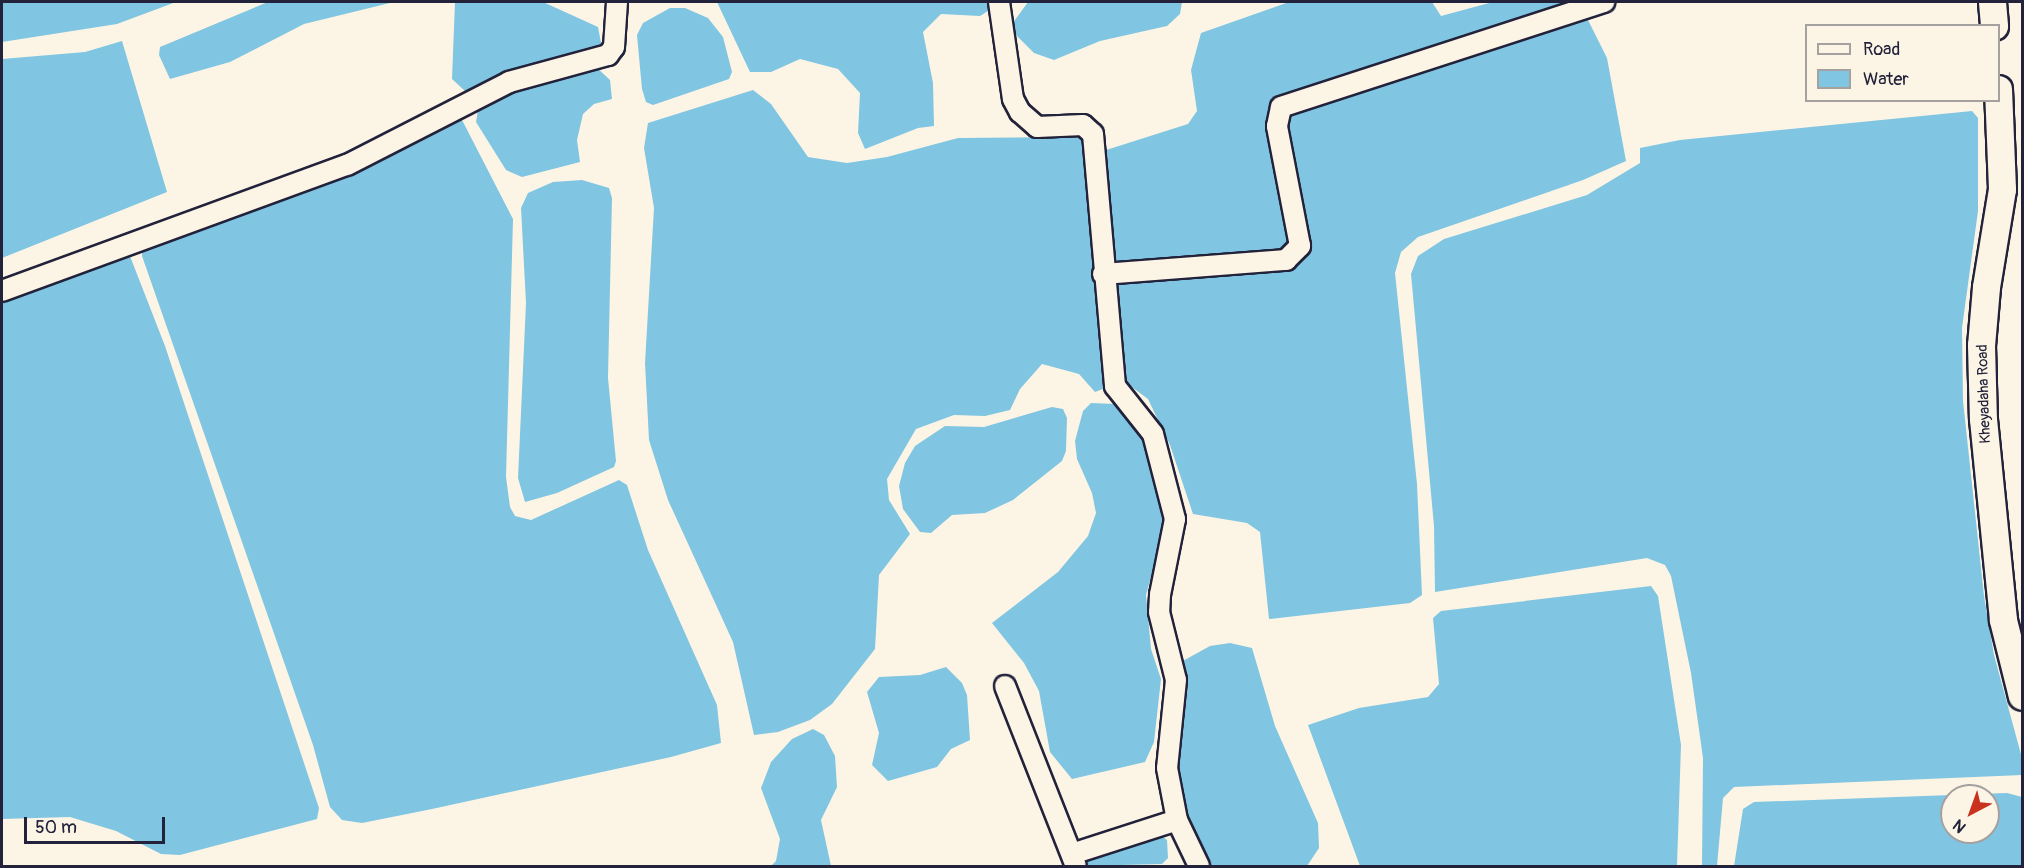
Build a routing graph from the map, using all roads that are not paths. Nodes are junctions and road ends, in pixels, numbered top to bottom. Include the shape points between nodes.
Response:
1 (617, 2) edge
2 (999, 2) edge
3 (1604, 2) edge
4 (1992, 2) edge
5 (1994, 24) edge
6 (1999, 102) edge
7 (1103, 274) junction
8 (2, 291) edge
9 (1005, 686) dead end
10 (2022, 696) edge
11 (1177, 820) junction
12 (1074, 860) edge
13 (1199, 867) edge

1 - 8 street via 614,47 608,56 509,82 347,165
2 - 7 street via 1013,99 1020,112 1037,127 1083,125 1093,134
3 - 7 street via 1281,107 1277,126 1300,246 1286,260
4 - 5 main road
6 - 10 main road, Kheyadaha Road via 2002,189 1981,345 1983,418 2003,620
7 - 11 street via 1115,386 1153,434 1175,519 1159,612 1176,680 1167,768
9 - 12 street
11 - 12 street
11 - 13 street

